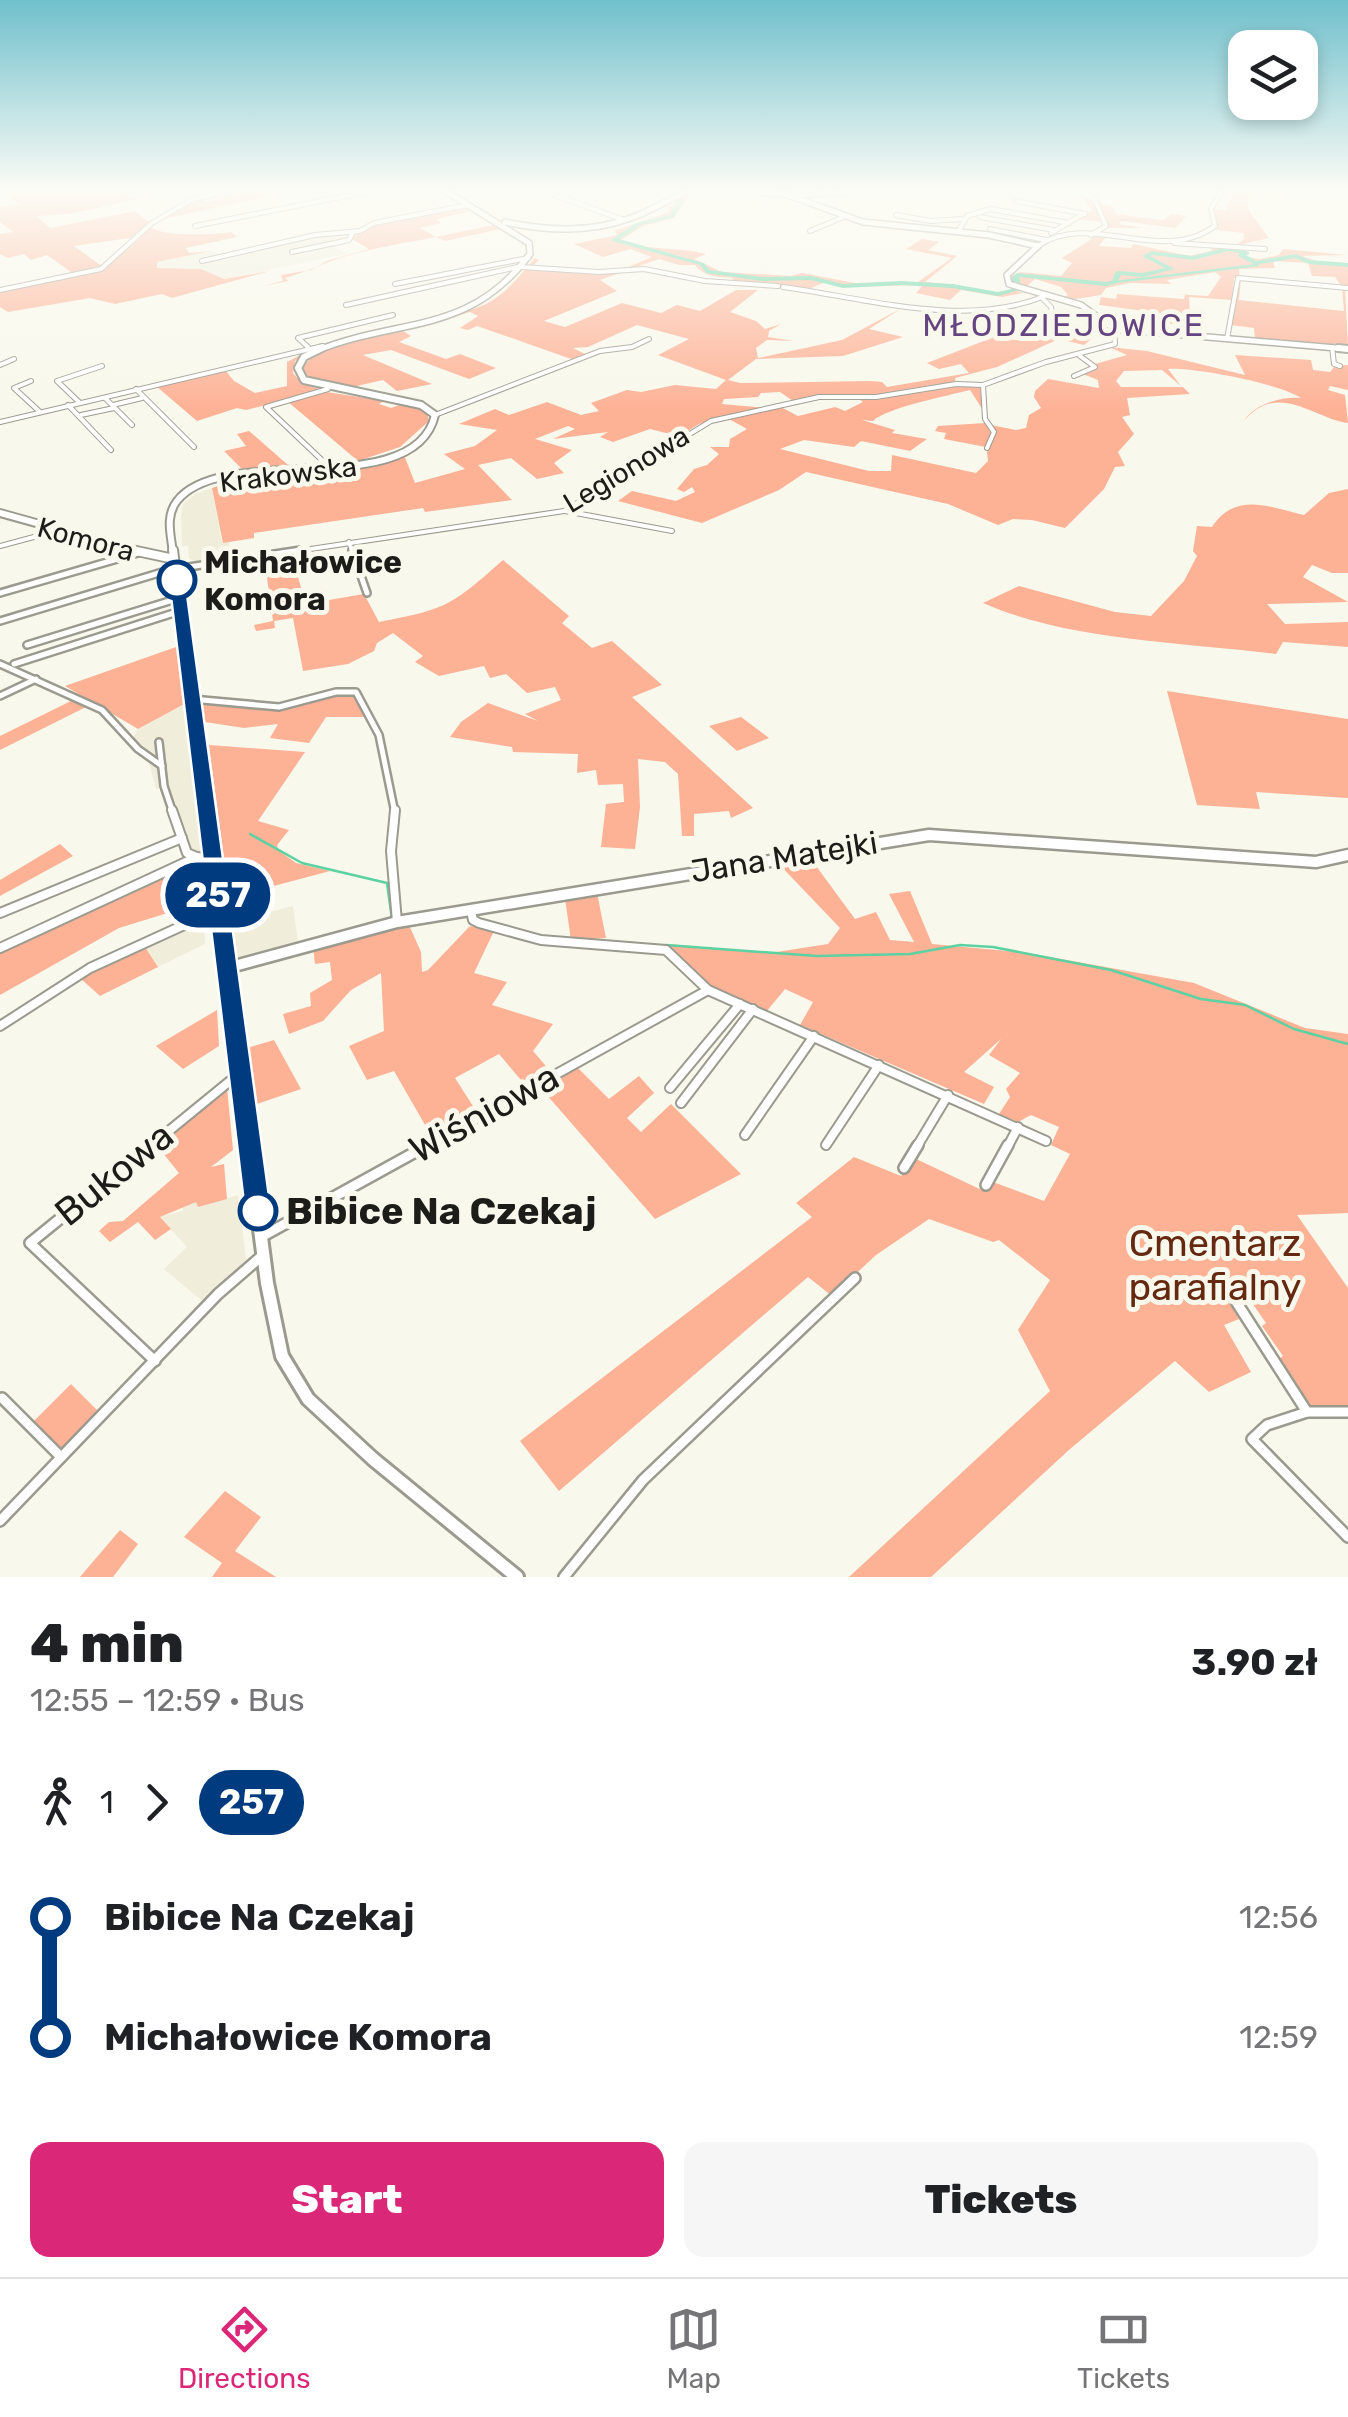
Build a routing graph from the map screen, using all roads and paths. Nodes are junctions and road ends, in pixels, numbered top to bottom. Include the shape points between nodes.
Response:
1 (105, 266) edge
2 (489, 266) edge
3 (523, 266) junction
4 (1018, 266) edge
5 (395, 284) dead end
6 (1348, 288) edge
7 (0, 290) edge
8 (1044, 297) junction
9 (346, 305) dead end
10 (393, 315) dead end
11 (1049, 327) dead end
12 (1114, 330) junction
13 (649, 339) dead end
14 (1227, 339) junction
15 (324, 346) junction
16 (1332, 347) junction
17 (309, 348) junction
18 (1348, 349) edge
19 (1079, 356) junction
20 (14, 360) dead end
21 (0, 365) edge
22 (102, 366) dead end
23 (1340, 366) dead end
24 (1074, 376) dead end
25 (32, 381) dead end
26 (983, 385) junction
27 (136, 389) junction
28 (328, 389) junction
29 (104, 397) junction
30 (142, 398) dead end
31 (80, 402) junction
32 (68, 405) junction
33 (113, 406) junction
34 (40, 412) junction
35 (435, 415) junction
36 (82, 416) dead end
37 (1, 421) edge
38 (132, 425) dead end
39 (194, 447) dead end
40 (987, 448) dead end
41 (111, 450) dead end
42 (291, 470) junction
43 (564, 511) junction
44 (0, 513) edge
45 (56, 531) junction
46 (672, 531) dead end
47 (349, 542) junction
48 (0, 546) edge
49 (138, 553) junction
50 (175, 564) junction
51 (0, 593) edge
52 (367, 593) dead end
53 (179, 598) junction
54 (180, 611) junction
55 (0, 622) edge
56 (27, 645) dead end
57 (0, 664) edge
58 (14, 664) dead end
59 (37, 679) junction
60 (0, 696) edge
61 (192, 699) junction
62 (159, 742) dead end
63 (162, 766) junction
64 (182, 838) junction
65 (213, 854) junction
66 (1348, 855) edge
67 (197, 858) junction
68 (220, 909) junction
69 (471, 910) junction
70 (0, 913) edge
71 (397, 922) junction
72 (0, 948) edge
73 (227, 968) junction
74 (708, 990) junction
75 (740, 1004) junction
76 (754, 1010) junction
77 (0, 1026) edge
78 (814, 1036) junction
79 (879, 1065) junction
80 (241, 1077) junction
81 (670, 1088) dead end
82 (948, 1095) junction
83 (681, 1103) dead end
84 (1018, 1126) junction
85 (746, 1135) dead end
86 (1046, 1141) dead end
87 (826, 1145) dead end
88 (904, 1168) dead end
89 (986, 1185) dead end
90 (262, 1237) junction
91 (264, 1254) junction
92 (855, 1278) dead end
93 (1238, 1304) dead end
94 (155, 1361) junction
95 (2, 1398) edge
96 (1307, 1412) junction
97 (1348, 1412) edge
98 (61, 1457) junction
99 (0, 1520) edge
100 (1348, 1536) edge
101 (517, 1577) edge
102 (564, 1577) edge

1 - 7 street
2 - 5 street
3 - 8 street via 644,269 891,306 999,309
3 - 9 street
3 - 15 main road via 507,288 470,308
4 - 8 main road via 1006,278 1012,286
6 - 14 street via 1238,278
8 - 11 street via 1051,307
8 - 12 street via 1081,305
10 - 17 street via 298,338
12 - 14 street
12 - 19 street, Legionowa via 1115,344
13 - 35 street via 600,351
14 - 16 street
15 - 17 street
15 - 28 main road via 298,368 304,380
16 - 18 street
16 - 23 street
17 - 27 street
19 - 24 street via 1095,366
19 - 26 street, Legionowa
20 - 21 street
22 - 31 street via 57,380
25 - 34 street via 14,388
26 - 40 street via 985,418 994,432
26 - 43 street, Legionowa via 818,397 711,421
27 - 29 street
27 - 39 street
28 - 35 main road via 416,403
28 - 42 street via 266,406 325,464
29 - 31 street
29 - 33 street
30 - 33 street
31 - 32 street
32 - 34 street
32 - 41 street
33 - 36 street
33 - 38 street
34 - 37 street
35 - 42 main road, Krakowska via 427,434 392,456 344,468
42 - 50 main road, Krakowska via 234,475 183,496 169,516
43 - 46 street
43 - 47 street, Legionowa
44 - 45 main road, Komora
45 - 48 street
45 - 49 main road, Komora
47 - 50 street, Legionowa
47 - 52 street
49 - 50 main road, Komora
49 - 51 street
50 - 53 main road, Krakowska
50 - 55 street, Legionowa
53 - 54 main road, Krakowska
53 - 56 street
54 - 58 street
54 - 61 main road, Krakowska
57 - 59 street
59 - 60 street
59 - 63 street via 102,710
61 - 65 main road, Krakowska
61 - 71 street via 272,707 332,691 356,692 378,735 396,810 391,850
62 - 63 street
63 - 64 street
64 - 67 street
64 - 70 street
65 - 67 street
65 - 68 main road, Krakowska
66 - 69 main road, Jana Matejki via 1307,862 929,835
67 - 72 street
68 - 73 main road, Krakowska
68 - 77 street via 90,968
69 - 71 main road, Jana Matejki
69 - 74 street via 480,924 541,940 666,950
71 - 73 main road, Jana Matejki
73 - 80 main road, Krakowska
74 - 75 street
74 - 90 street, Wiśniowa
75 - 76 street
75 - 81 street
76 - 78 street
76 - 83 street
78 - 79 street
78 - 85 street
79 - 82 street
79 - 87 street
80 - 90 main road, Krakowska
80 - 94 street, Bukowa via 30,1243
82 - 84 street
82 - 88 street
84 - 86 street
84 - 89 street
90 - 91 main road, Krakowska
91 - 94 street
91 - 101 main road, Krakowska via 279,1346 308,1399
92 - 102 street via 642,1480
93 - 96 street
94 - 98 street
95 - 98 street
96 - 97 street
96 - 100 street via 1266,1425 1252,1439
98 - 99 street

